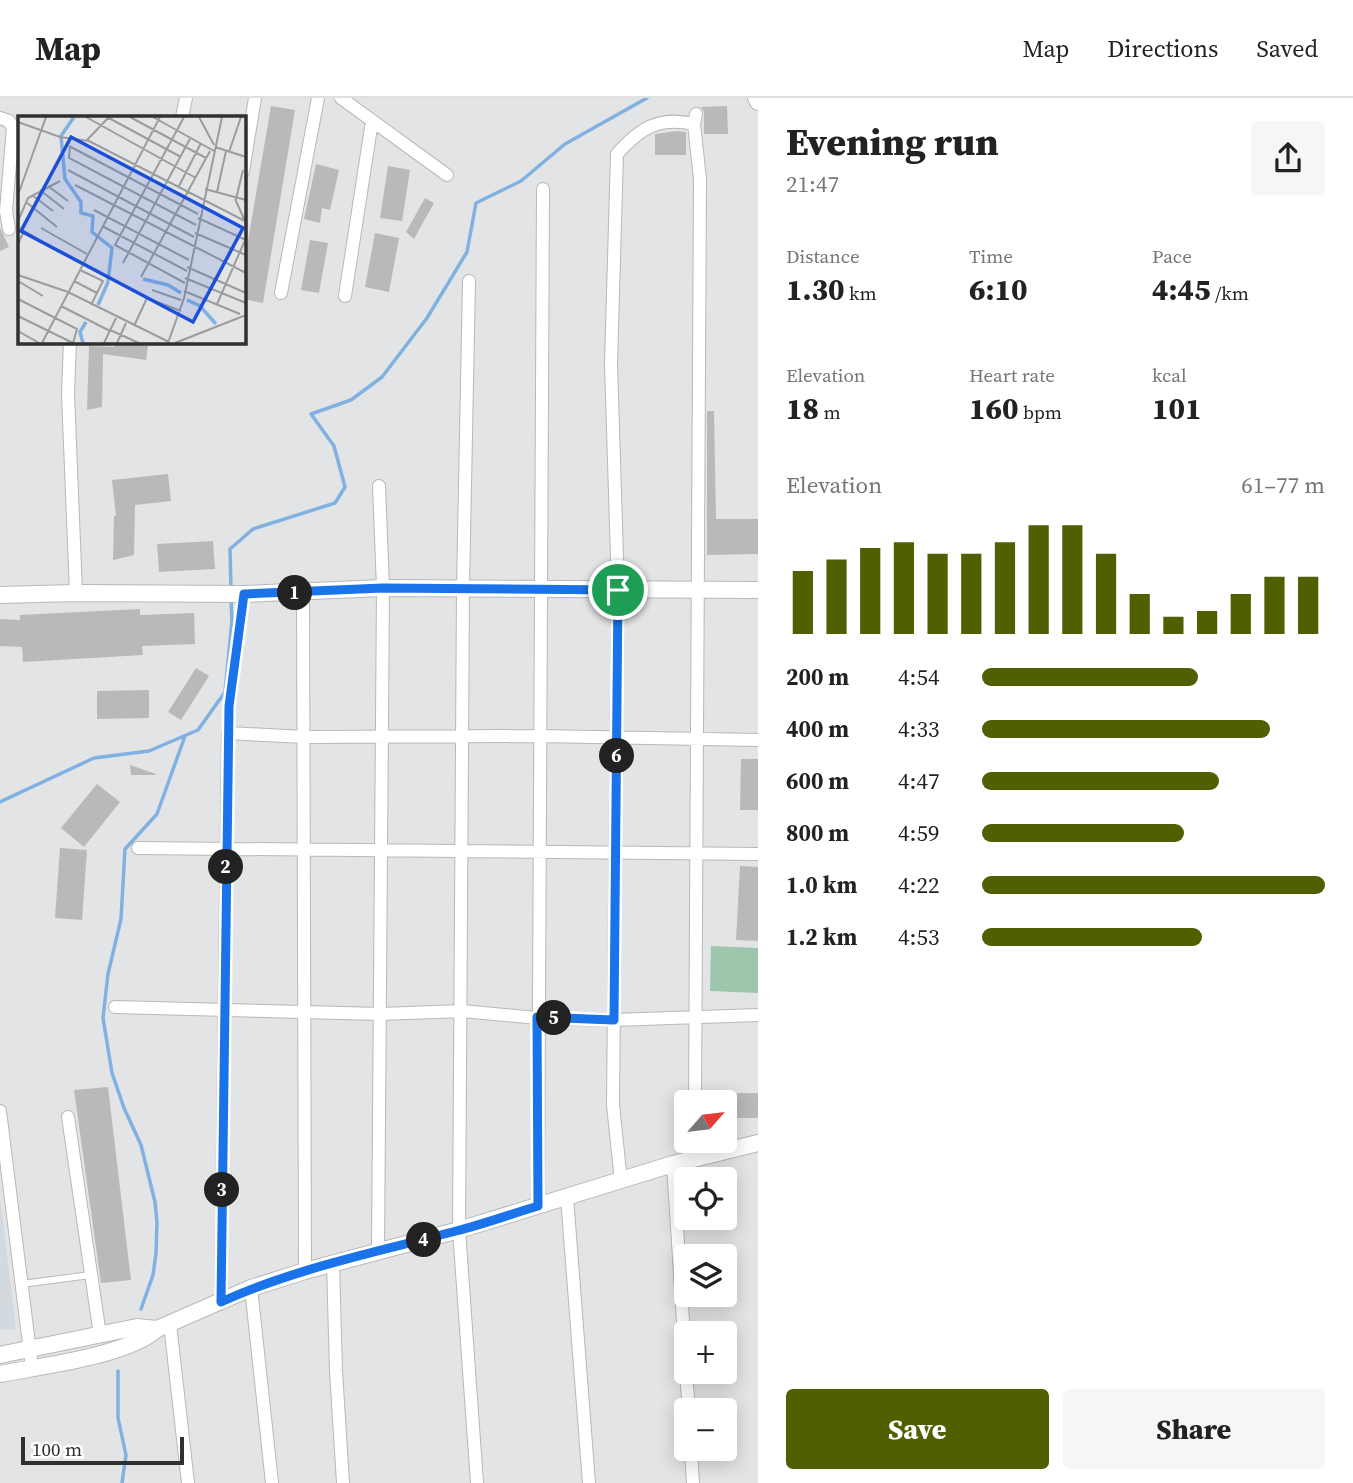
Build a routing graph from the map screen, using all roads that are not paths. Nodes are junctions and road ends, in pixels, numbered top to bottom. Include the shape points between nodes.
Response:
1 (186, 98) edge
2 (256, 98) edge
3 (318, 98) edge
4 (341, 98) edge
5 (182, 116) edge
6 (0, 118) edge
7 (373, 121) junction
8 (245, 160) edge
9 (447, 175) dead end
10 (543, 189) dead end
11 (9, 229) dead end
12 (469, 281) dead end
13 (281, 293) dead end
14 (345, 296) dead end
15 (70, 343) edge
16 (379, 486) dead end
17 (383, 588) junction
18 (463, 588) junction
19 (540, 589) junction
20 (618, 590) junction
21 (758, 590) edge
22 (697, 592) junction
23 (76, 593) junction
24 (303, 593) junction
25 (0, 595) edge
26 (539, 736) junction
27 (304, 737) junction
28 (462, 737) junction
29 (382, 738) junction
30 (617, 738) junction
31 (698, 739) junction
32 (758, 740) edge
33 (227, 847) junction
34 (138, 848) dead end
35 (304, 850) junction
36 (381, 851) junction
37 (539, 851) junction
38 (462, 852) junction
39 (616, 853) junction
40 (696, 853) junction
41 (758, 854) edge
42 (115, 1007) dead end
43 (225, 1010) junction
44 (304, 1010) junction
45 (461, 1011) junction
46 (380, 1014) junction
47 (758, 1014) edge
48 (695, 1016) junction
49 (537, 1017) junction
50 (614, 1020) junction
51 (695, 1090) edge
52 (0, 1111) edge
53 (68, 1117) dead end
54 (758, 1143) edge
55 (737, 1145) edge
56 (693, 1153) edge
57 (673, 1164) junction
58 (621, 1181) junction
59 (567, 1198) junction
60 (538, 1206) junction
61 (459, 1230) junction
62 (378, 1251) junction
63 (333, 1263) junction
64 (305, 1271) junction
65 (90, 1275) junction
66 (21, 1284) junction
67 (251, 1288) junction
68 (221, 1302) junction
69 (683, 1321) edge
70 (164, 1327) junction
71 (100, 1335) junction
72 (29, 1349) junction
73 (0, 1355) edge
74 (32, 1368) junction
75 (0, 1374) edge
76 (692, 1461) edge
77 (188, 1483) edge
78 (272, 1483) edge
79 (343, 1483) edge
80 (477, 1483) edge
81 (589, 1483) edge
82 (693, 1483) edge

1 - 5 street
2 - 8 street
3 - 13 street
4 - 7 street
6 - 11 street via 13,128 6,211
7 - 9 street
7 - 14 street
10 - 19 street
12 - 18 street
15 - 23 street
16 - 17 street
17 - 18 street
17 - 24 street
17 - 29 street
18 - 19 street
18 - 28 street
19 - 20 street
19 - 26 street
20 - 22 street
20 - 22 street via 611,364 617,154 653,123 695,119 700,179
20 - 30 street
21 - 22 street
22 - 31 street
23 - 24 street
23 - 25 street
24 - 27 street
26 - 28 street
26 - 30 street
26 - 37 street
27 - 29 street
27 - 33 street via 228,733
27 - 35 street
28 - 29 street
28 - 38 street
29 - 36 street
30 - 31 street
30 - 39 street
31 - 32 street
31 - 40 street
33 - 34 street
33 - 35 street
33 - 43 street
35 - 36 street
35 - 44 street
36 - 38 street
36 - 46 street
37 - 38 street
37 - 39 street
37 - 49 street
38 - 45 street
39 - 40 street
39 - 50 street
40 - 41 street
40 - 48 street
42 - 43 street
43 - 44 street
43 - 68 street
44 - 46 street
44 - 64 street
45 - 46 street
45 - 49 street
45 - 61 street
46 - 62 street
47 - 48 street
48 - 50 street
48 - 51 street
49 - 50 street
49 - 60 street
50 - 58 street via 613,1105
52 - 66 street
53 - 65 street
54 - 55 street
56 - 57 street
57 - 58 street
57 - 69 street
58 - 59 street
59 - 60 street
59 - 81 street
60 - 61 street
61 - 62 street
61 - 80 street
62 - 63 street
63 - 64 street
63 - 79 street
64 - 67 street
65 - 66 lane
65 - 71 street
66 - 72 street
67 - 68 street
67 - 78 street
68 - 70 street
70 - 71 street
70 - 74 street via 124,1348
70 - 77 street
71 - 72 street
72 - 73 street
72 - 74 street
74 - 75 street
76 - 82 street

